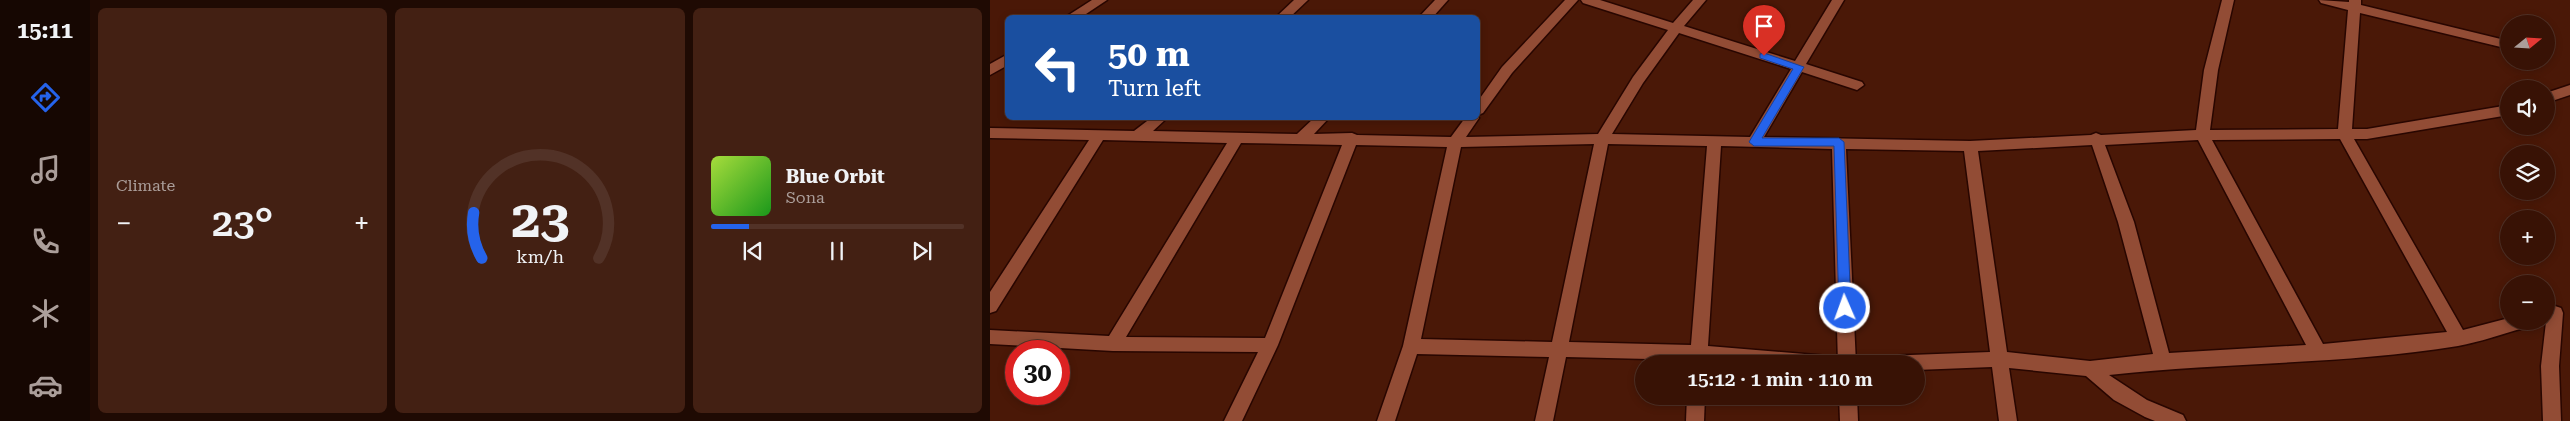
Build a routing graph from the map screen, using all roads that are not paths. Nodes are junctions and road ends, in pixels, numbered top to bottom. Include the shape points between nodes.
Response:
1 (1101, 0) edge
2 (1302, 0) edge
3 (1442, 0) edge
4 (1572, 0) edge
5 (1587, 0) edge
6 (1700, 0) edge
7 (1838, 0) edge
8 (2228, 0) edge
9 (2325, 0) edge
10 (2355, 4) edge
11 (1075, 15) edge
12 (1284, 15) edge
13 (1427, 15) edge
14 (1676, 28) junction
15 (2500, 43) edge
16 (1005, 60) edge
17 (1799, 67) junction
18 (990, 70) edge
19 (1857, 85) dead end
20 (2570, 90) edge
21 (2555, 95) edge
22 (1480, 107) edge
23 (2500, 112) edge
24 (1157, 120) edge
25 (1320, 120) edge
26 (1471, 120) edge
27 (990, 133) edge
28 (1100, 134) junction
29 (2345, 134) junction
30 (1138, 135) junction
31 (2202, 135) junction
32 (1238, 136) junction
33 (1301, 138) junction
34 (1352, 138) junction
35 (2096, 138) junction
36 (1602, 139) junction
37 (1714, 141) junction
38 (1455, 142) junction
39 (1754, 142) junction
40 (1839, 142) junction
41 (1970, 146) junction
42 (990, 306) edge
43 (2557, 313) edge
44 (2500, 327) edge
45 (990, 337) edge
46 (2459, 338) junction
47 (1113, 344) junction
48 (1270, 345) junction
49 (1411, 346) junction
50 (1560, 349) junction
51 (2318, 351) junction
52 (1653, 355) edge
53 (1699, 355) edge
54 (1847, 355) edge
55 (1998, 359) junction
56 (2163, 361) junction
57 (1925, 362) edge
58 (2090, 369) junction
59 (1696, 405) edge
60 (1848, 405) edge
61 (1232, 421) edge
62 (1386, 421) edge
63 (1544, 421) edge
64 (1695, 421) edge
65 (1849, 421) edge
66 (2008, 421) edge
67 (2178, 421) edge
68 (2552, 421) edge

1 - 11 street
2 - 12 street
3 - 13 street
4 - 22 street via 1507,70
5 - 14 street
6 - 14 street
7 - 17 street
8 - 31 street via 2211,70
9 - 10 street
10 - 15 street
10 - 29 street
14 - 17 street
14 - 36 street via 1638,80
16 - 18 street
17 - 19 street
17 - 39 street
20 - 21 street
23 - 29 street via 2367,134
24 - 30 street
25 - 33 street
26 - 38 street
27 - 28 street
28 - 30 street
28 - 42 street
29 - 31 street
29 - 46 street
30 - 32 street
31 - 35 street
31 - 51 street
32 - 33 street
32 - 47 street
33 - 34 street
34 - 38 street
34 - 48 street
35 - 41 street
35 - 56 street via 2126,222
36 - 37 street
36 - 38 street
36 - 50 street
37 - 39 street
37 - 53 street
38 - 49 street
39 - 40 street
40 - 41 street
40 - 54 street
41 - 55 street
43 - 68 street via 2550,366
44 - 46 street
45 - 47 street
46 - 51 street
47 - 48 street
48 - 61 street
49 - 50 street
49 - 62 street
50 - 52 street
50 - 63 street
51 - 56 street
55 - 57 street
55 - 58 street
55 - 66 street
56 - 58 street
58 - 67 street via 2115,392 2149,412
59 - 64 street
60 - 65 street

